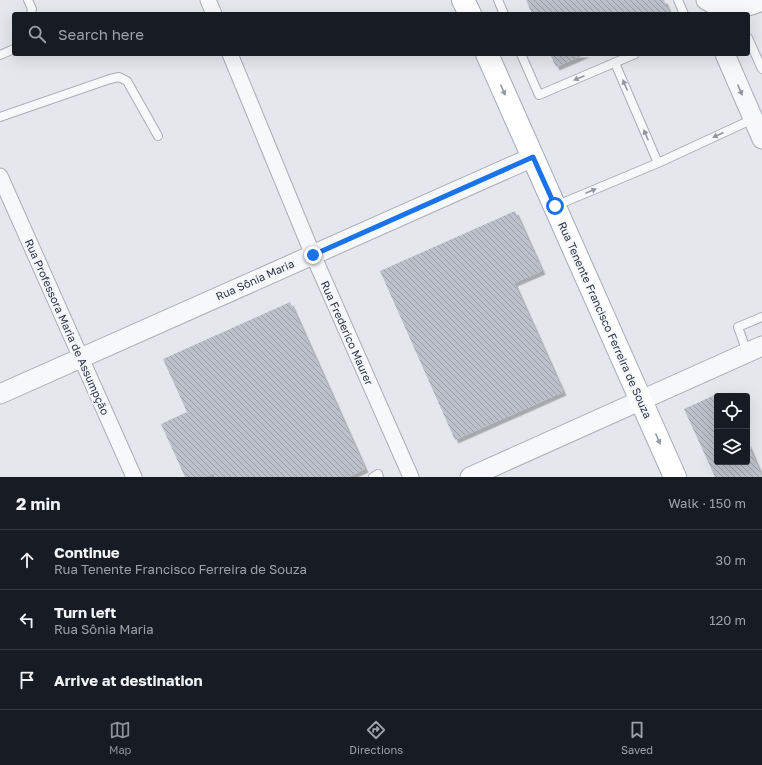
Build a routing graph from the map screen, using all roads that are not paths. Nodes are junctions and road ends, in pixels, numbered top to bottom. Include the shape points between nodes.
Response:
1 (28, 0) edge
2 (208, 0) edge
3 (464, 0) edge
4 (498, 0) edge
5 (678, 0) edge
6 (701, 0) edge
7 (706, 0) edge
8 (759, 5) edge
9 (735, 7) edge
10 (31, 12) edge
11 (213, 12) edge
12 (469, 12) edge
13 (503, 12) edge
14 (683, 12) edge
15 (706, 12) edge
16 (750, 42) edge
17 (12, 50) edge
18 (0, 55) edge
19 (231, 56) edge
20 (488, 56) edge
21 (522, 56) edge
22 (631, 56) edge
23 (726, 56) edge
24 (615, 63) junction
25 (762, 69) edge
26 (0, 117) edge
27 (753, 119) junction
28 (158, 136) dead end
29 (762, 138) edge
30 (533, 157) junction
31 (658, 163) junction
32 (0, 176) edge
33 (555, 206) junction
34 (313, 255) junction
35 (762, 318) edge
36 (755, 349) edge
37 (81, 358) junction
38 (0, 394) edge
39 (641, 400) junction
40 (134, 477) edge
41 (373, 477) edge
42 (379, 477) edge
43 (411, 477) edge
44 (470, 477) edge
45 (675, 477) edge

1 - 10 lane
2 - 11 street
3 - 12 main road
4 - 13 lane
5 - 14 lane
6 - 15 street
7 - 9 street via 722,7
8 - 9 street
16 - 25 lane
17 - 18 lane
19 - 34 street, Rua Frederico Maurer
20 -> 30 main road, Rua Tenente Francisco Ferreira de Souza
24 -> 21 lane via 539,95
22 - 24 lane
23 -> 27 street
31 -> 24 lane
26 - 28 lane via 119,77 127,81
27 - 29 street
27 -> 31 lane
30 - 33 main road, Rua Tenente Francisco Ferreira de Souza
30 - 34 street, Rua Sônia Maria
33 -> 31 lane
32 - 37 street, Rua Professora Maria de Assumpção
33 - 39 main road, Rua Tenente Francisco Ferreira de Souza
34 - 37 street, Rua Sônia Maria
34 - 43 street, Rua Frederico Maurer
35 - 36 lane via 738,327
36 - 39 street
37 - 38 street, Rua Sônia Maria
37 - 40 street, Rua Professora Maria de Assumpção
39 - 44 street
39 -> 45 main road, Rua Tenente Francisco Ferreira de Souza
41 - 42 lane via 378,474

